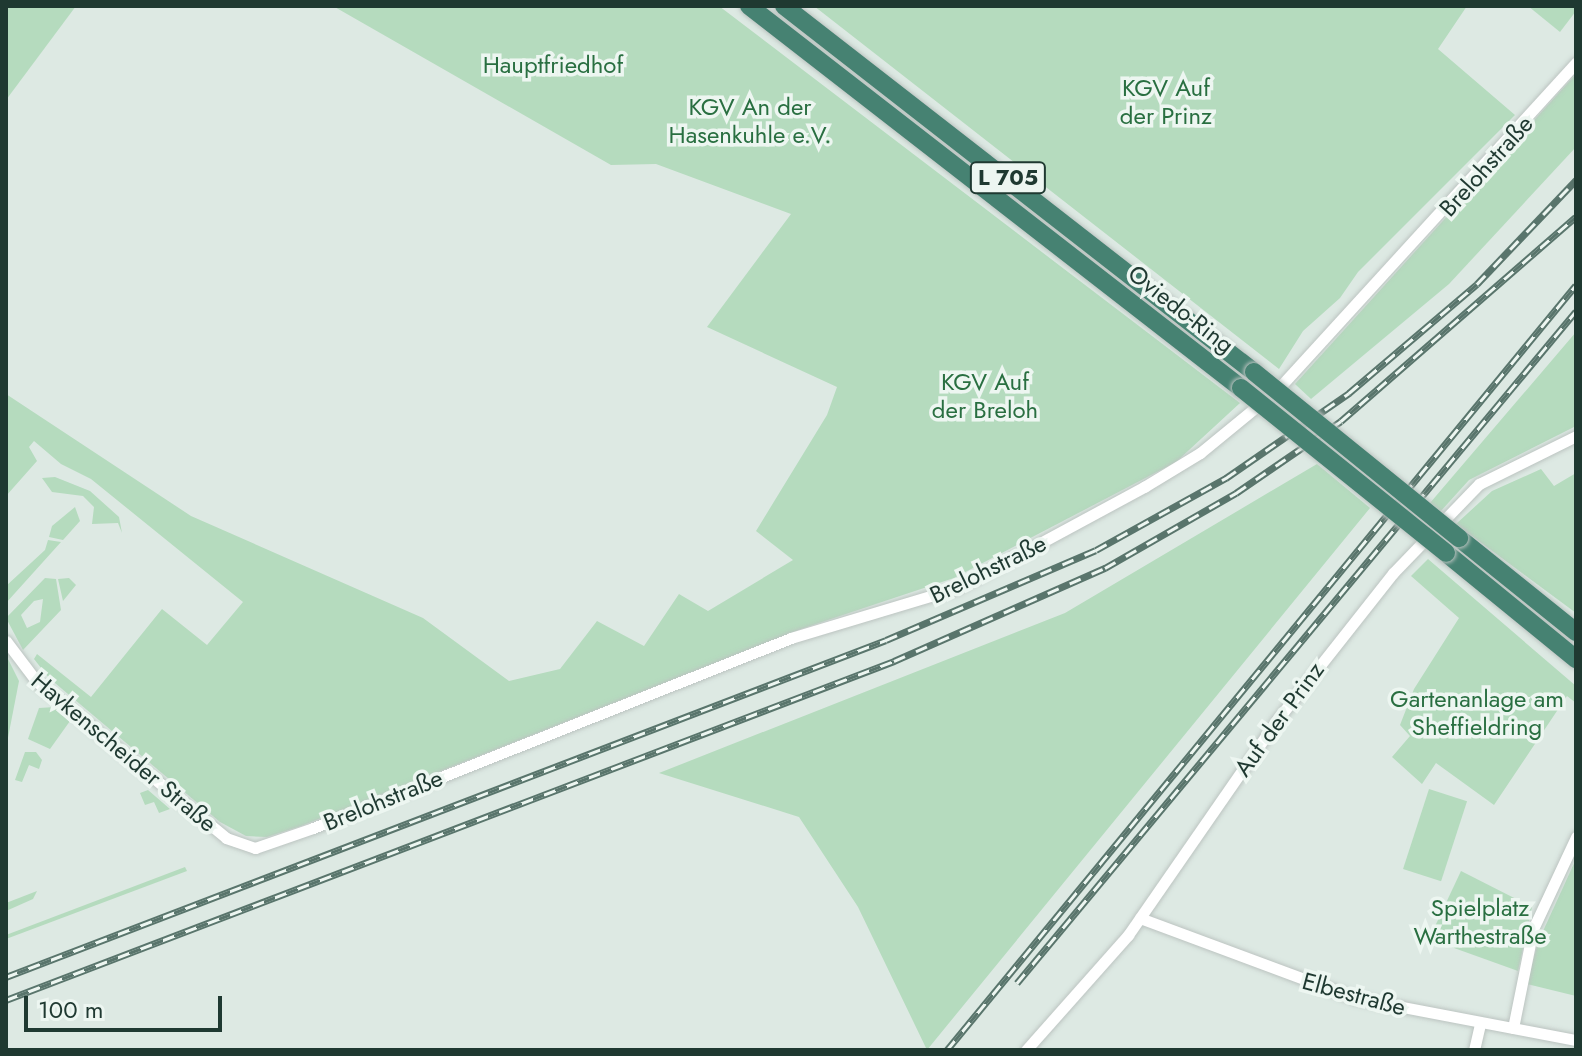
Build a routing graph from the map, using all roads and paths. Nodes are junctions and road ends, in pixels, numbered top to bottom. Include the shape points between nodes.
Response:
1 (749, 6) edge
2 (784, 6) edge
3 (1576, 63) edge
4 (1576, 436) edge
5 (1576, 632) edge
6 (6, 641) edge
7 (1576, 659) edge
8 (1576, 837) edge
9 (255, 848) joint
10 (1140, 918) junction
11 (1480, 1023) junction
12 (1513, 1028) junction
13 (1576, 1040) edge
14 (1026, 1050) edge
15 (1474, 1050) edge

1 - 7 highway, Oviedo-Ring / L 705, bridge via 1241,388
2 - 5 highway, Oviedo-Ring / L 705, bridge via 1254,372
3 - 9 street, Brelohstraße via 1287,380 1200,453 1144,487 957,588 791,638
4 - 10 street, Auf der Prinz via 1479,484 1393,573 1277,720
6 - 9 street, Havkenscheider Straße via 37,682 82,720 226,838
8 - 12 street via 1533,929
10 - 11 street, Elbestraße via 1335,993
10 - 14 street, Auf der Prinz
11 - 12 street, Elbestraße
11 - 15 street
12 - 13 street, Elbestraße

